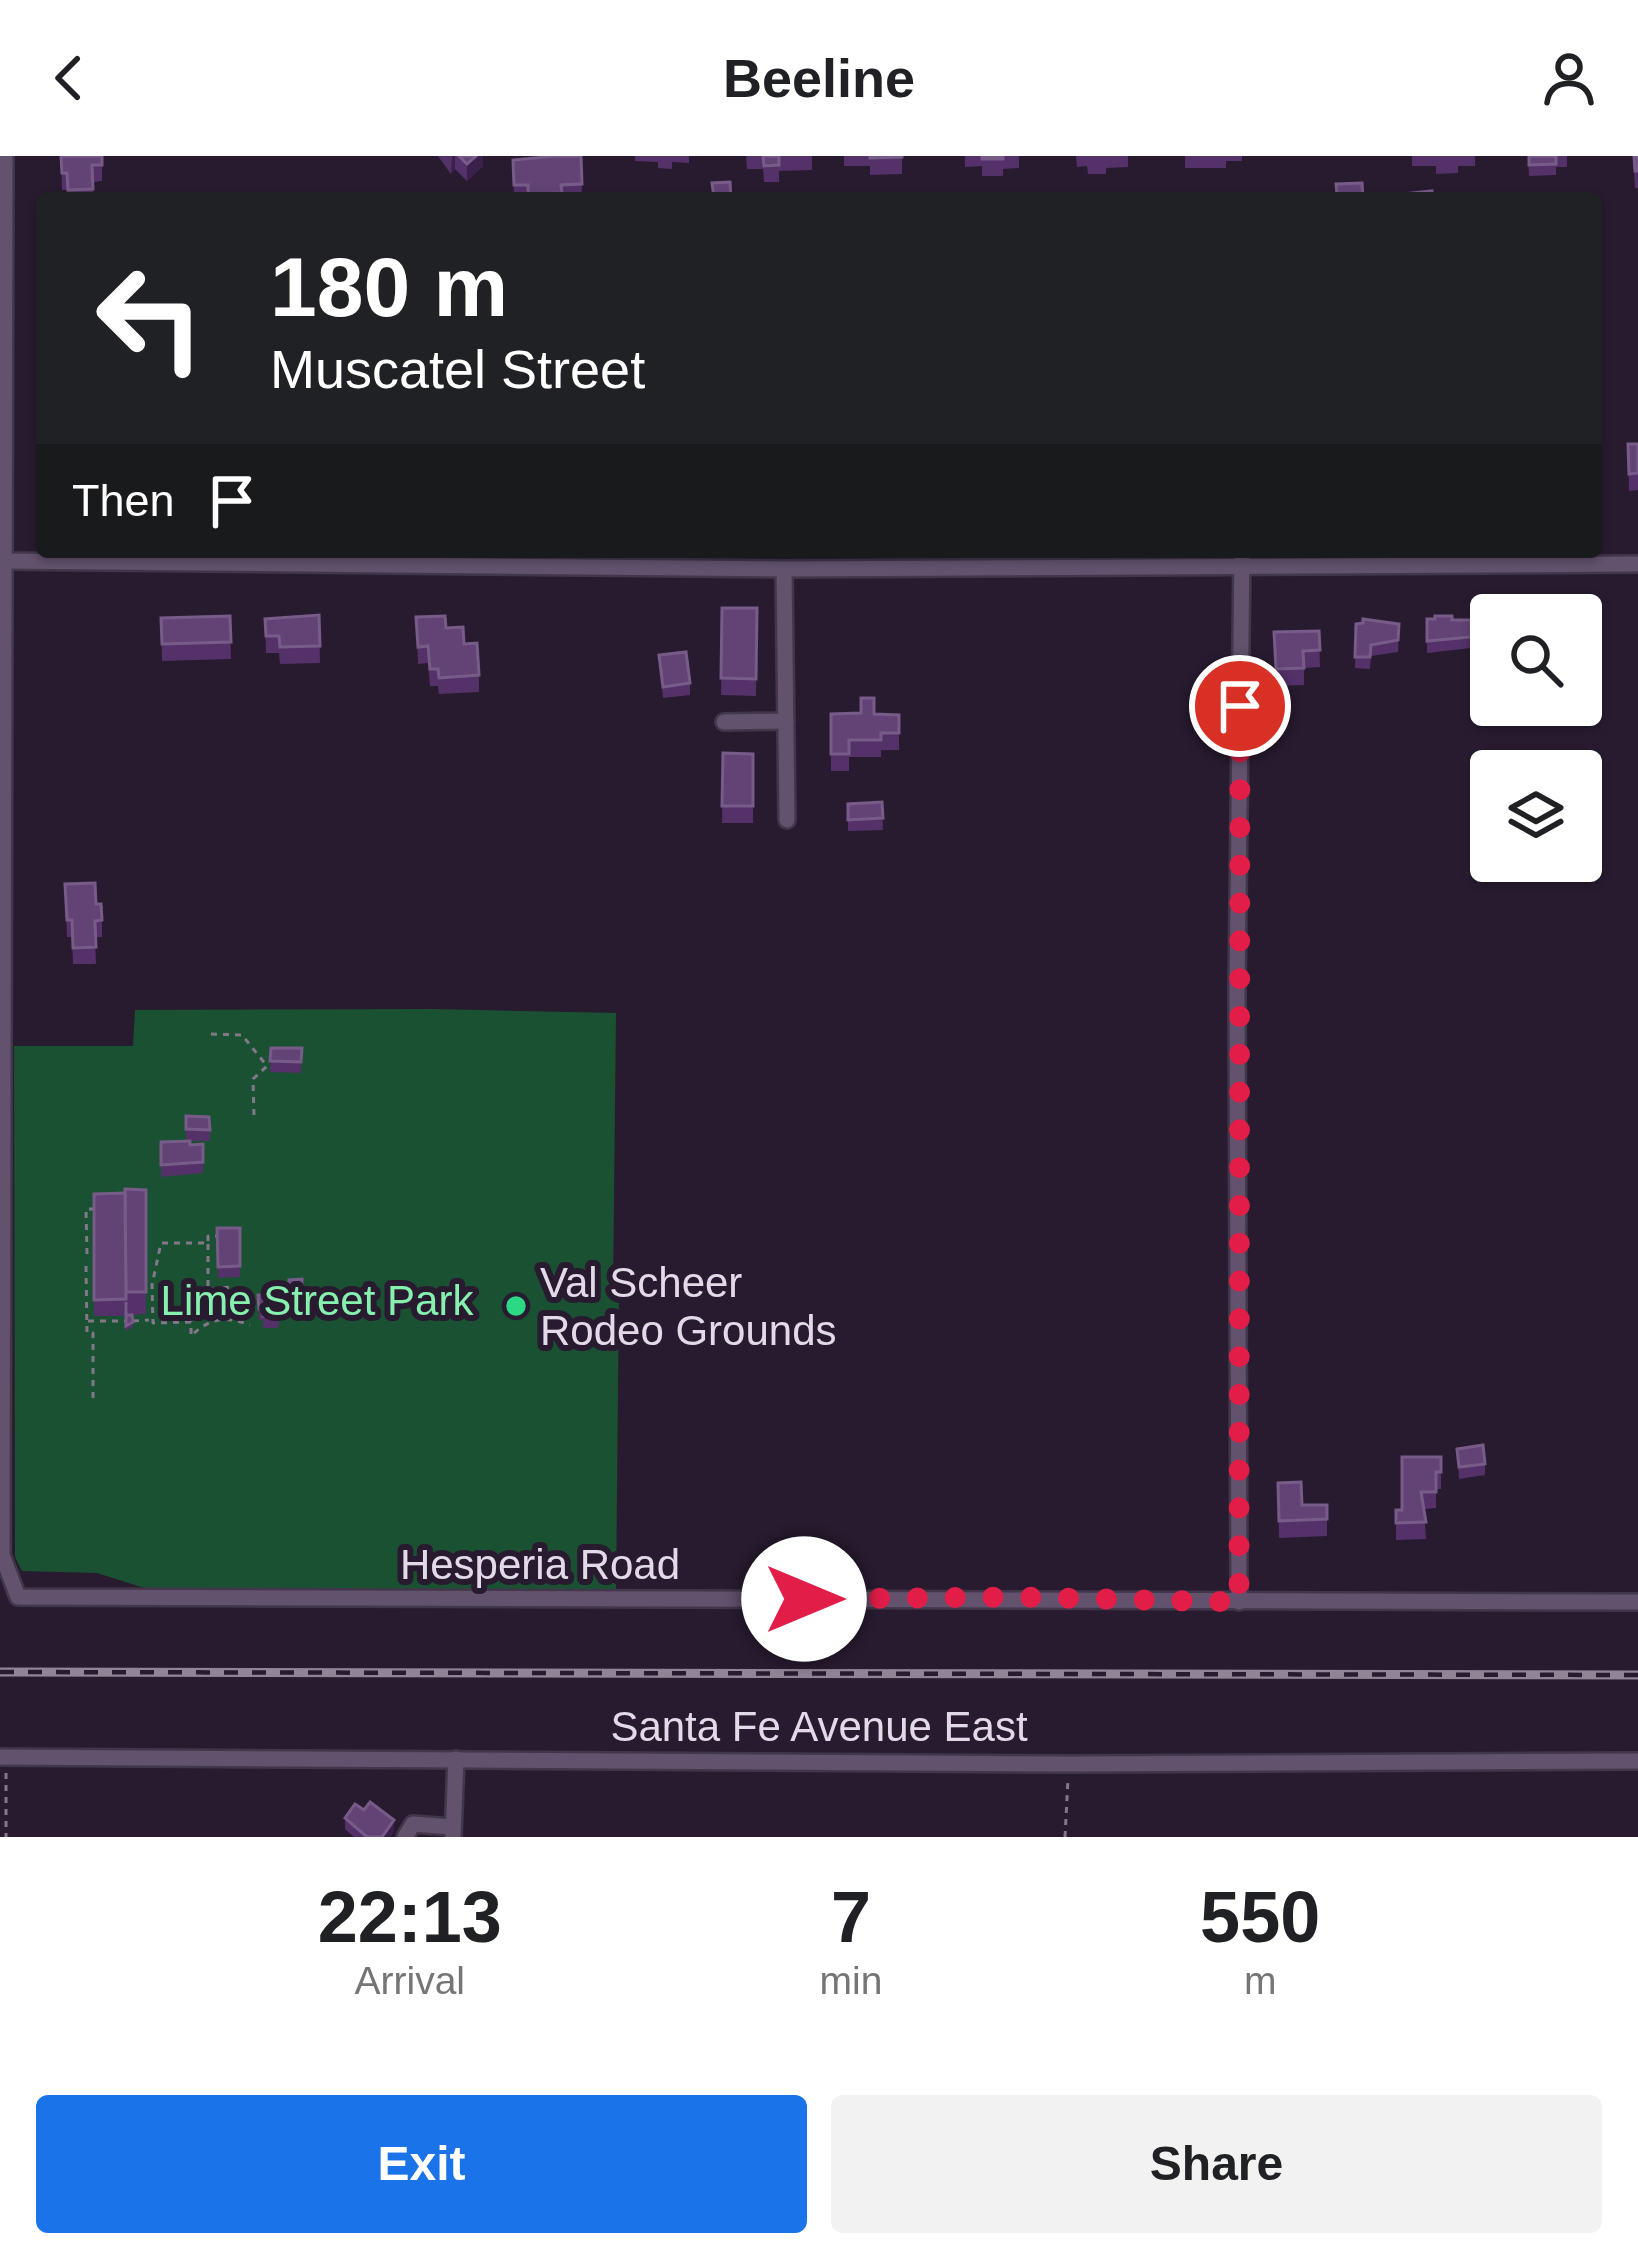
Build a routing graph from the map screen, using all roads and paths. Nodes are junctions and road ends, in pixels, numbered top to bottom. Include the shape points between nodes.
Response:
1 (5, 156) edge
2 (1208, 558) edge
3 (1242, 558) edge
4 (2, 561) edge
5 (1638, 564) edge
6 (784, 569) junction
7 (786, 721) junction
8 (724, 722) dead end
9 (787, 820) dead end
10 (211, 1034) dead end
11 (254, 1117) dead end
12 (106, 1209) edge
13 (224, 1236) edge
14 (208, 1243) junction
15 (86, 1254) dead end
16 (86, 1266) dead end
17 (233, 1288) dead end
18 (153, 1320) junction
19 (86, 1322) junction
20 (250, 1325) dead end
21 (93, 1402) dead end
22 (1239, 1602) junction
23 (1638, 1602) edge
24 (3, 1757) edge
25 (456, 1759) junction
26 (1638, 1761) edge
27 (1069, 1764) junction
28 (453, 1832) edge
29 (6, 1837) edge
30 (405, 1837) edge
31 (1065, 1837) edge

1 - 4 street
2 - 3 street
2 - 6 street
3 - 5 street
3 - 22 street
4 - 6 street
4 - 22 street, Hesperia Road via 2,1555 18,1597
6 - 7 street
7 - 8 street
7 - 9 street
10 - 11 path via 242,1035 267,1066 253,1079
12 - 15 path via 86,1209
13 - 14 path via 208,1236
14 - 17 path via 208,1288
14 - 18 path via 161,1243
16 - 19 path
18 - 19 path
18 - 20 path via 191,1322 191,1336 217,1319
19 - 21 path via 93,1333
22 - 23 street, Hesperia Road
24 - 25 street, Santa Fe Avenue East
24 - 29 path
25 - 27 street, Santa Fe Avenue East
25 - 28 street
26 - 27 street, Santa Fe Avenue East
27 - 31 path
28 - 30 street via 412,1824

